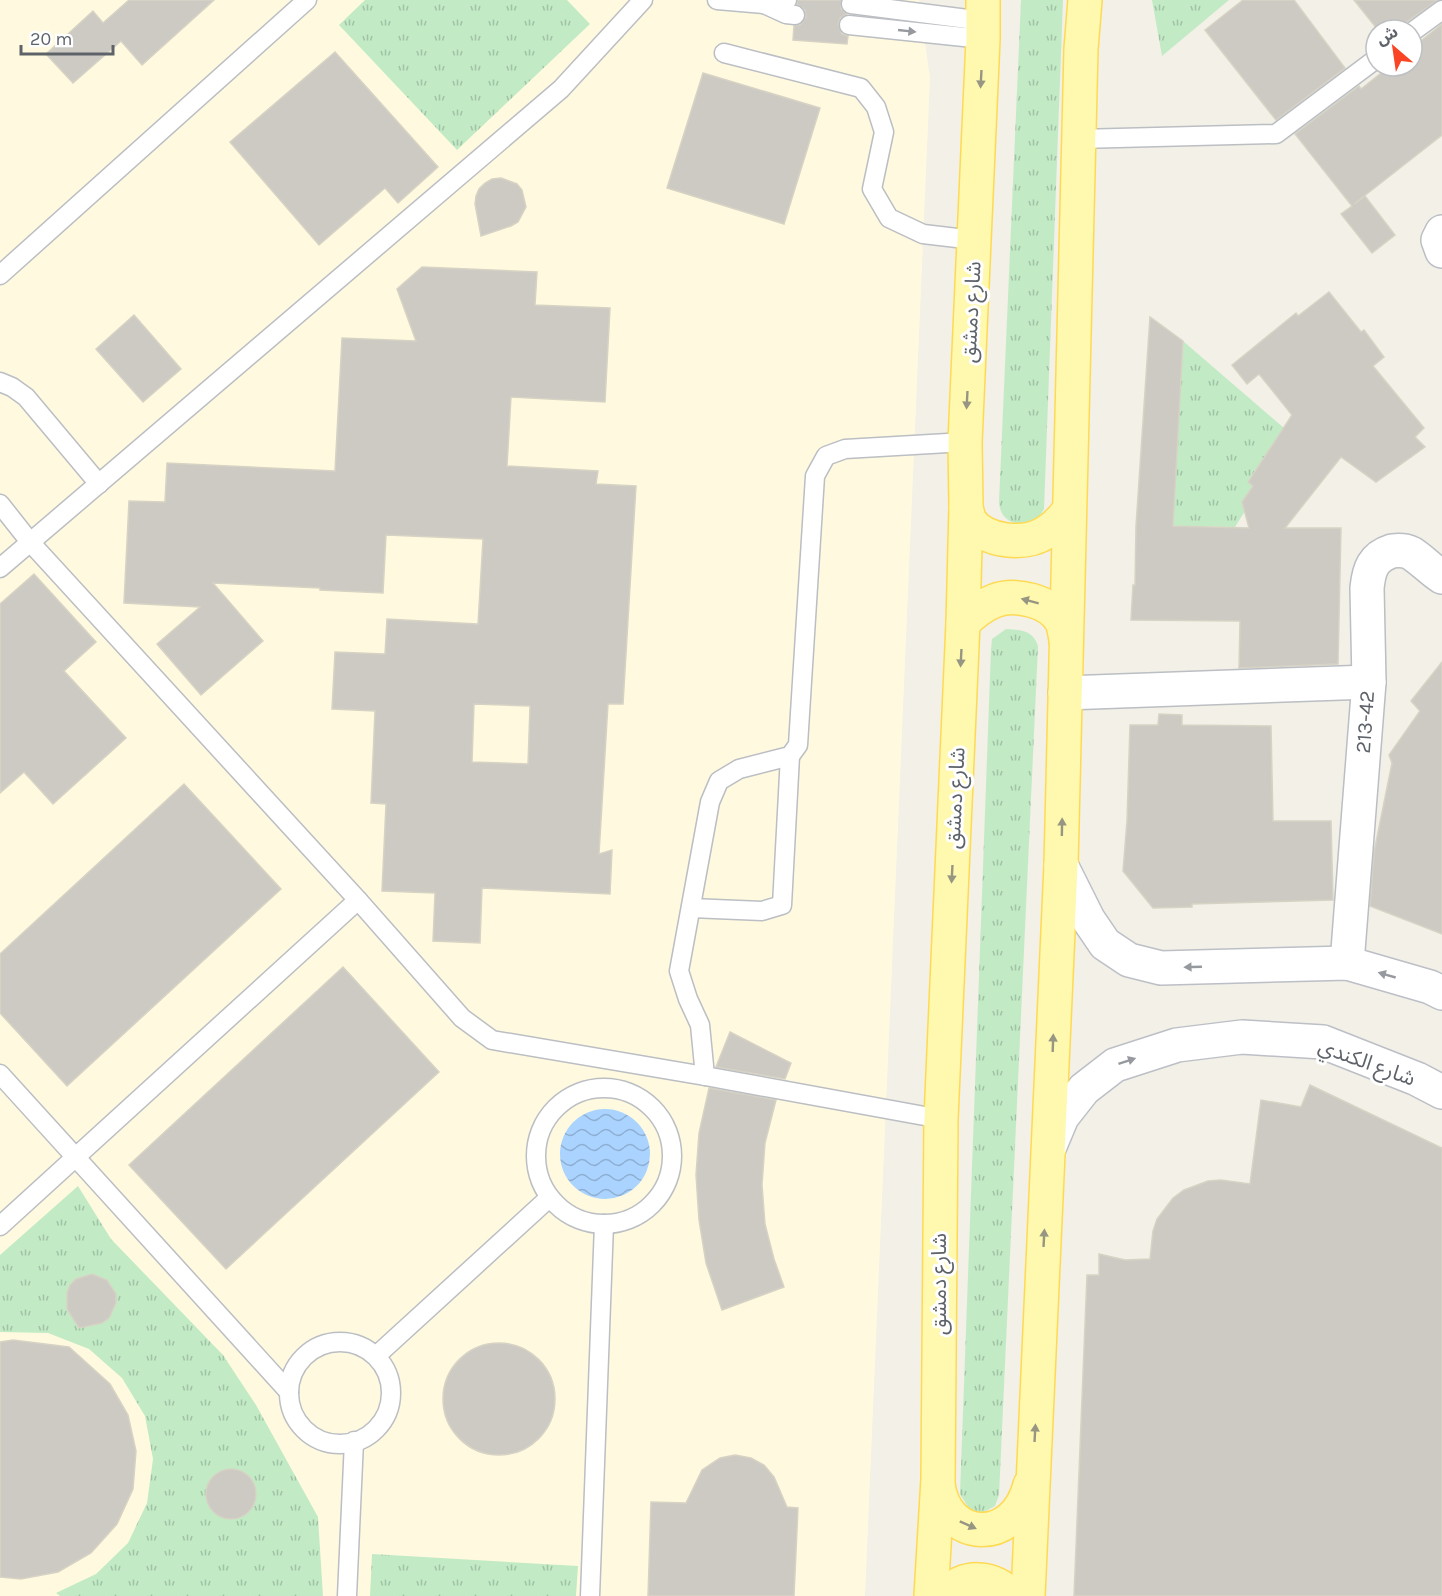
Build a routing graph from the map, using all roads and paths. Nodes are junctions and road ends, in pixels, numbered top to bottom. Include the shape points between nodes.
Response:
1 (307, 0) edge
2 (643, 0) edge
3 (717, 0) edge
4 (1085, 0) edge
5 (851, 4) dead end
6 (890, 4) edge
7 (791, 8) edge
8 (1442, 10) edge
9 (983, 20) edge
10 (1424, 23) edge
11 (849, 24) dead end
12 (724, 53) dead end
13 (1364, 68) edge
14 (1079, 139) junction
15 (1442, 232) edge
16 (974, 240) junction
17 (1442, 251) edge
18 (0, 275) edge
19 (0, 382) edge
20 (964, 442) junction
21 (99, 484) junction
22 (0, 504) edge
23 (966, 507) junction
24 (1069, 510) junction
25 (30, 542) junction
26 (0, 568) edge
27 (1442, 577) edge
28 (963, 623) junction
29 (1066, 640) junction
30 (1368, 682) junction
31 (1065, 693) junction
32 (789, 756) junction
33 (1060, 865) junction
34 (358, 900) junction
35 (691, 908) junction
36 (1347, 963) junction
37 (1442, 993) edge
38 (0, 1074) edge
39 (705, 1076) junction
40 (1442, 1092) edge
41 (941, 1119) junction
42 (1049, 1148) junction
43 (76, 1158) junction
44 (549, 1198) junction
45 (604, 1224) junction
46 (0, 1226) edge
47 (376, 1356) junction
48 (289, 1392) junction
49 (354, 1441) junction
50 (1033, 1471) junction
51 (938, 1479) junction
52 (347, 1596) edge
53 (591, 1596) edge
54 (931, 1596) edge
55 (944, 1596) edge
56 (1012, 1596) edge
57 (1028, 1596) edge

1 - 18 lane
2 - 21 lane via 561,89
3 - 7 lane
4 - 14 main road
5 - 6 lane
6 - 9 lane
8 - 10 lane
11 -> 9 lane
9 -> 16 main road, شارع دمشق
12 - 16 lane via 861,88 876,107 884,132 872,189 889,218 923,234
13 - 14 lane via 1276,134
14 - 24 main road
15 - 17 street via 1438,240
16 -> 20 main road, شارع دمشق
19 - 21 lane via 26,397
20 - 23 main road, شارع دمشق
20 - 32 lane via 845,449 826,456 815,476 798,745
21 - 25 lane
22 - 25 lane
23 - 24 main road via 970,520 985,533 1004,540 1043,535
23 - 28 main road, شارع دمشق
24 - 29 main road
25 - 26 lane
25 - 34 lane
27 - 30 street, 213-42 via 1403,550 1383,554 1374,561 1367,588
29 -> 28 main road via 1063,623 1054,612 1036,602 1016,598 996,600 977,609
28 -> 41 main road, شارع دمشق
29 - 31 main road
30 - 31 street
30 - 36 street, 213-42
33 -> 31 main road
32 - 35 lane via 739,769 719,781 710,802
32 - 35 lane via 782,905 762,911
36 -> 33 street via 1161,968 1129,960 1105,944
42 -> 33 main road
34 - 39 lane via 462,1018 492,1040
34 - 43 lane
35 - 39 lane via 679,971 700,1025
37 -> 36 street
38 - 43 lane
39 - 41 lane
42 -> 40 street, شارع الكندي via 1062,1117 1084,1089 1115,1065 1177,1045 1242,1037 1323,1042
41 - 51 main road, شارع دمشق
50 -> 42 main road
43 - 46 lane
43 - 48 lane
44 - 45 lane via 567,1214
44 - 45 lane via 536,1163 537,1143 554,1109 574,1095 596,1088 620,1089 642,1099 659,1115 670,1136 673,1160 668,1183 655,1203 636,1218
44 - 47 lane
45 - 53 lane
47 - 48 lane via 362,1346 346,1342 313,1349 292,1375
47 - 49 lane via 388,1378 390,1402 374,1431
48 - 49 lane via 291,1408 299,1423 312,1435 327,1442
49 - 52 lane
51 -> 50 main road via 950,1513 962,1524 987,1529 1002,1526 1017,1514 1027,1497
50 - 57 main road
51 - 54 main road, شارع دمشق
55 - 56 main road via 957,1585 977,1579 995,1583

